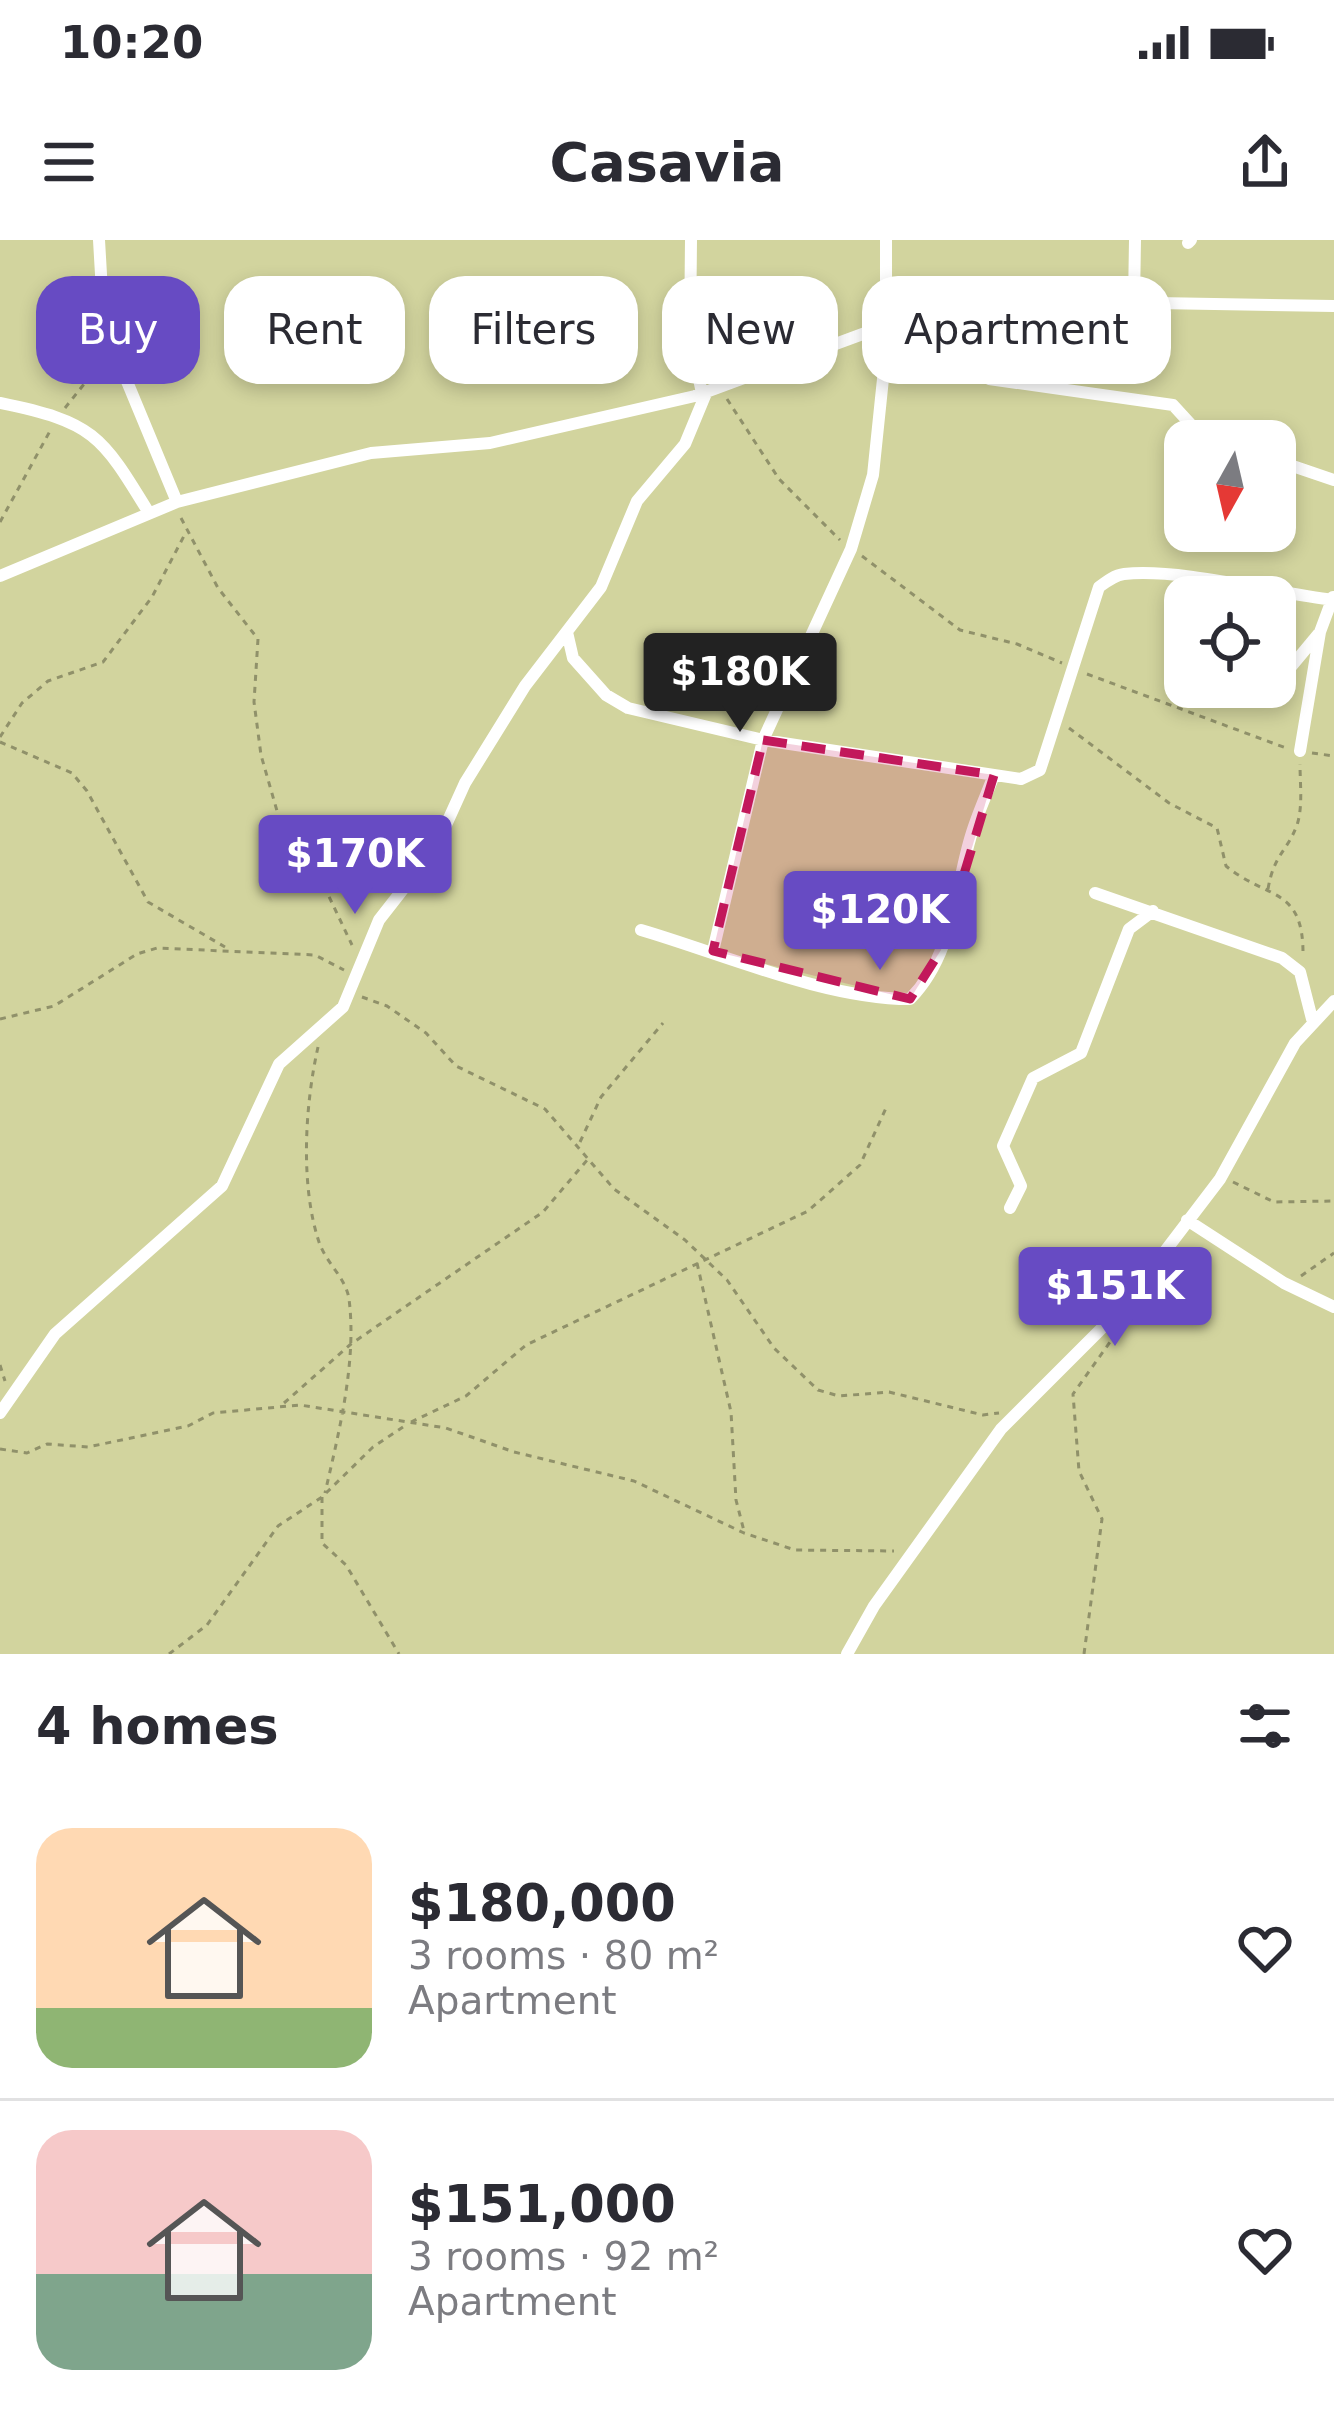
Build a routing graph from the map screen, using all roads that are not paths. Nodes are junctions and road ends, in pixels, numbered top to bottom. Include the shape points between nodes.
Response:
1 (99, 240) edge
2 (691, 240) edge
3 (886, 240) edge
4 (1135, 240) edge
5 (886, 276) edge
6 (1134, 276) edge
7 (1171, 303) edge
8 (1334, 306) edge
9 (862, 334) edge
10 (881, 384) edge
11 (1024, 384) edge
12 (709, 391) junction
13 (0, 403) edge
14 (1187, 420) edge
15 (1296, 467) edge
16 (1334, 480) edge
17 (177, 502) junction
18 (149, 513) junction
19 (0, 576) edge
20 (1333, 599) edge
21 (567, 632) junction
22 (1320, 632) junction
23 (1296, 660) edge
24 (764, 740) junction
25 (1300, 751) road end
26 (994, 775) junction
27 (1095, 893) dead end
28 (1153, 911) junction
29 (641, 929) dead end
30 (713, 951) junction
31 (1334, 1001) edge
32 (1312, 1019) junction
33 (1010, 1208) dead end
34 (1186, 1220) junction
35 (1334, 1307) edge
36 (0, 1413) edge
37 (847, 1654) edge

1 - 17 street via 101,309
2 - 12 street via 690,338
3 - 5 street
4 - 6 street
7 - 8 street
9 - 12 street
10 - 24 street via 873,475 850,549
11 - 14 street via 1173,405
12 - 17 street via 490,443 371,453
12 - 21 street via 685,444 637,501 607,578
13 - 18 street via 93,432
15 - 16 street
17 - 18 street
18 - 19 street
20 - 22 street
20 - 26 street via 1120,574 1099,587 1033,777
21 - 24 street via 573,658 628,708
21 - 36 street via 465,783 436,847 380,920 349,994 279,1064 214,1195 86,1304
22 - 23 street
22 - 25 street
24 - 26 street
24 - 30 street
26 - 30 street via 941,950 910,999
27 - 28 street
28 - 32 street via 1300,972
28 - 33 street via 1129,929 1081,1053 1033,1078 1003,1146 1022,1186
29 - 30 street
31 - 32 street
32 - 34 street via 1220,1179
34 - 35 street
34 - 37 street via 1121,1309 1022,1406

